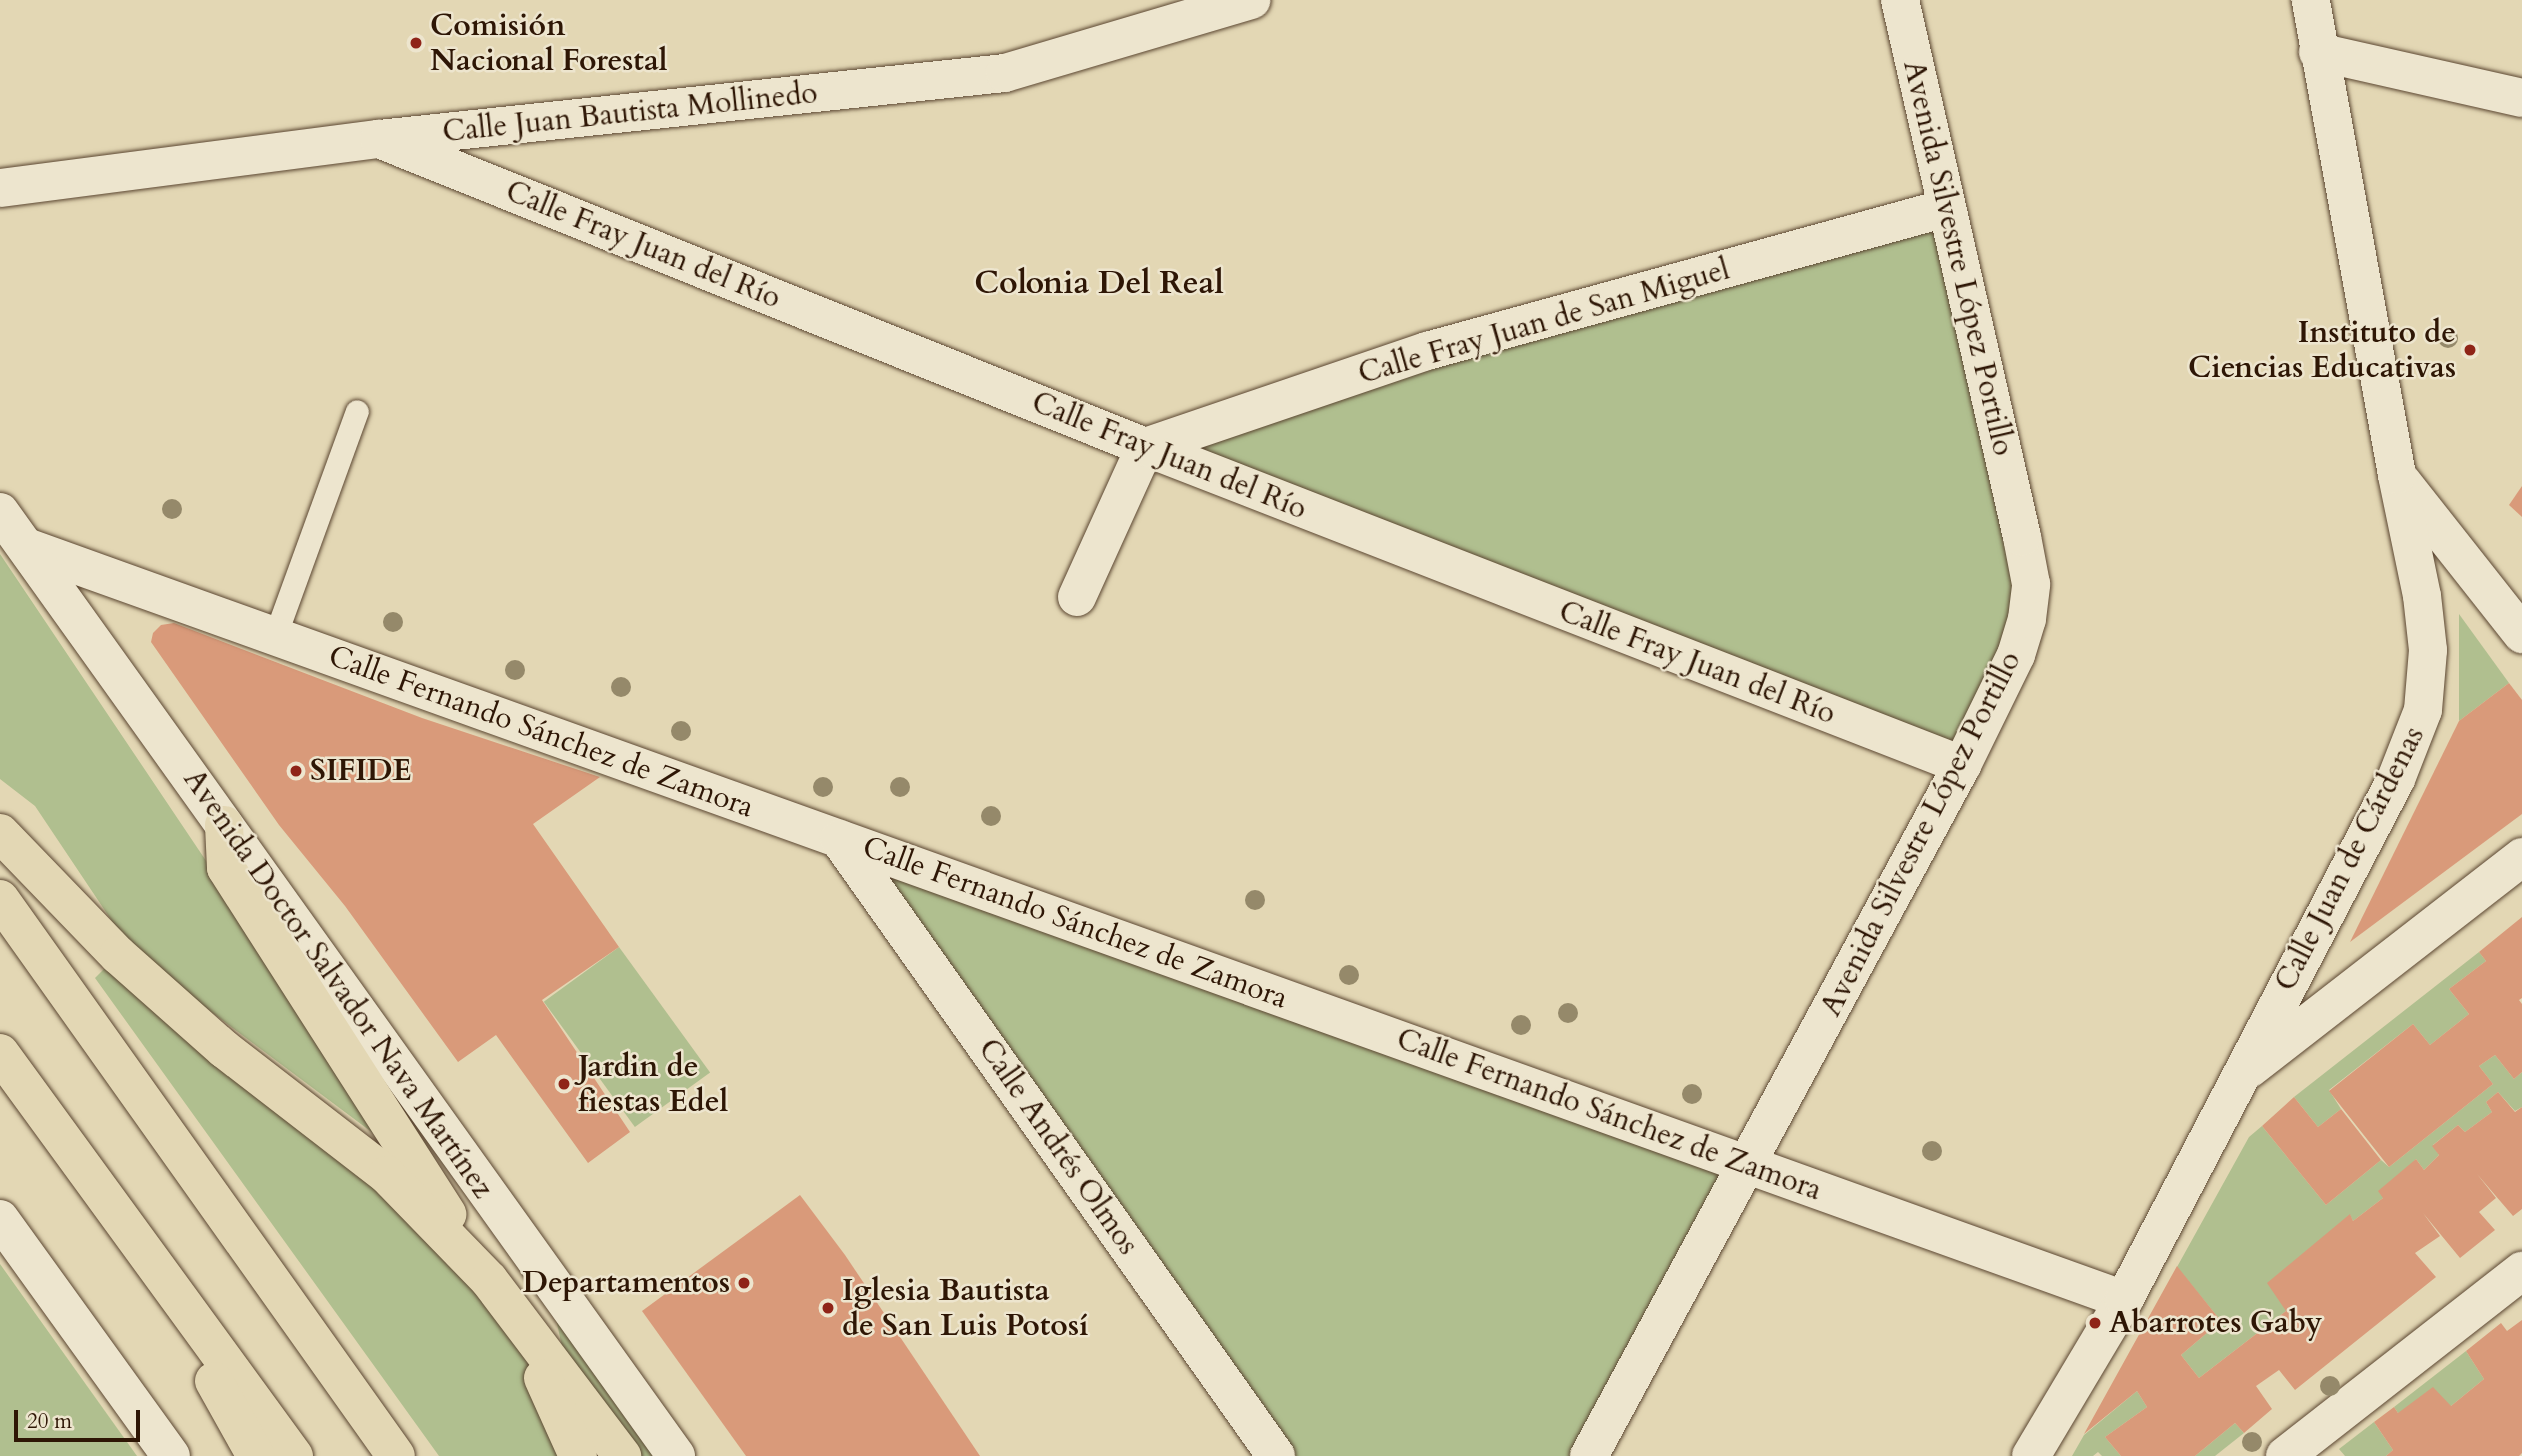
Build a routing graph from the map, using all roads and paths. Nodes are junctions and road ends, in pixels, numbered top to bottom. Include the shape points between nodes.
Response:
1 (1251, 0) edge
2 (1899, 0) edge
3 (2311, 0) edge
4 (2318, 52) junction
5 (2522, 98) edge
6 (379, 139) junction
7 (0, 188) edge
8 (1946, 208) junction
9 (357, 411) dead end
10 (1145, 447) junction
11 (2397, 475) junction
12 (0, 512) edge
13 (26, 547) junction
14 (1077, 597) dead end
15 (2522, 634) edge
16 (275, 636) junction
17 (1962, 765) junction
18 (224, 825) junction
19 (0, 833) edge
20 (839, 839) junction
21 (2522, 857) edge
22 (0, 899) edge
23 (0, 1053) edge
24 (2239, 1077) junction
25 (1749, 1165) junction
26 (0, 1219) edge
27 (131, 1233) junction
28 (2522, 1271) edge
29 (489, 1280) junction
30 (2124, 1300) junction
31 (171, 1456) edge
32 (256, 1456) edge
33 (294, 1456) edge
34 (396, 1456) edge
35 (578, 1456) edge
36 (622, 1456) edge
37 (676, 1456) edge
38 (1276, 1456) edge
39 (1589, 1456) edge
40 (2031, 1456) edge
41 (2285, 1456) edge

1 - 6 street, Calle Juan Bautista Mollinedo via 1005,73
2 - 8 street, Avenida Silvestre López Portillo
3 - 4 street, Calle Juan de Cárdenas
4 - 5 street
4 - 11 street, Calle Juan de Cárdenas
6 - 7 street, Calle Juan Bautista Mollinedo
6 - 10 street, Calle Fray Juan del Río
8 - 10 street, Calle Fray Juan de San Miguel via 1427,351
8 - 17 street, Avenida Silvestre López Portillo via 2031,584 2016,655
9 - 16 lane
10 - 14 street
10 - 17 street, Calle Fray Juan del Río
11 - 15 street
11 - 24 street, Calle Juan de Cárdenas via 2424,610 2428,650 2423,710 2396,779
12 - 13 street, Avenida Doctor Salvador Nava Martínez
13 - 16 street, Calle Fernando Sánchez de Zamora
13 - 18 street, Avenida Doctor Salvador Nava Martínez
16 - 20 street, Calle Fernando Sánchez de Zamora
17 - 25 street, Avenida Silvestre López Portillo
18 - 29 highway via 226,868
18 - 37 street, Avenida Doctor Salvador Nava Martínez
19 - 29 highway via 118,955 224,1049 387,1175
20 - 25 street, Calle Fernando Sánchez de Zamora
20 - 38 street, Calle Andrés Olmos
21 - 24 street
22 - 34 highway
23 - 27 highway
24 - 30 street, Calle Juan de Cárdenas
25 - 30 street, Calle Fernando Sánchez de Zamora
25 - 39 street, Avenida Silvestre López Portillo
26 - 31 street
27 - 32 highway
27 - 33 highway
28 - 41 street
29 - 35 highway via 552,1394
29 - 36 highway
30 - 40 street, Calle Juan de Cárdenas

